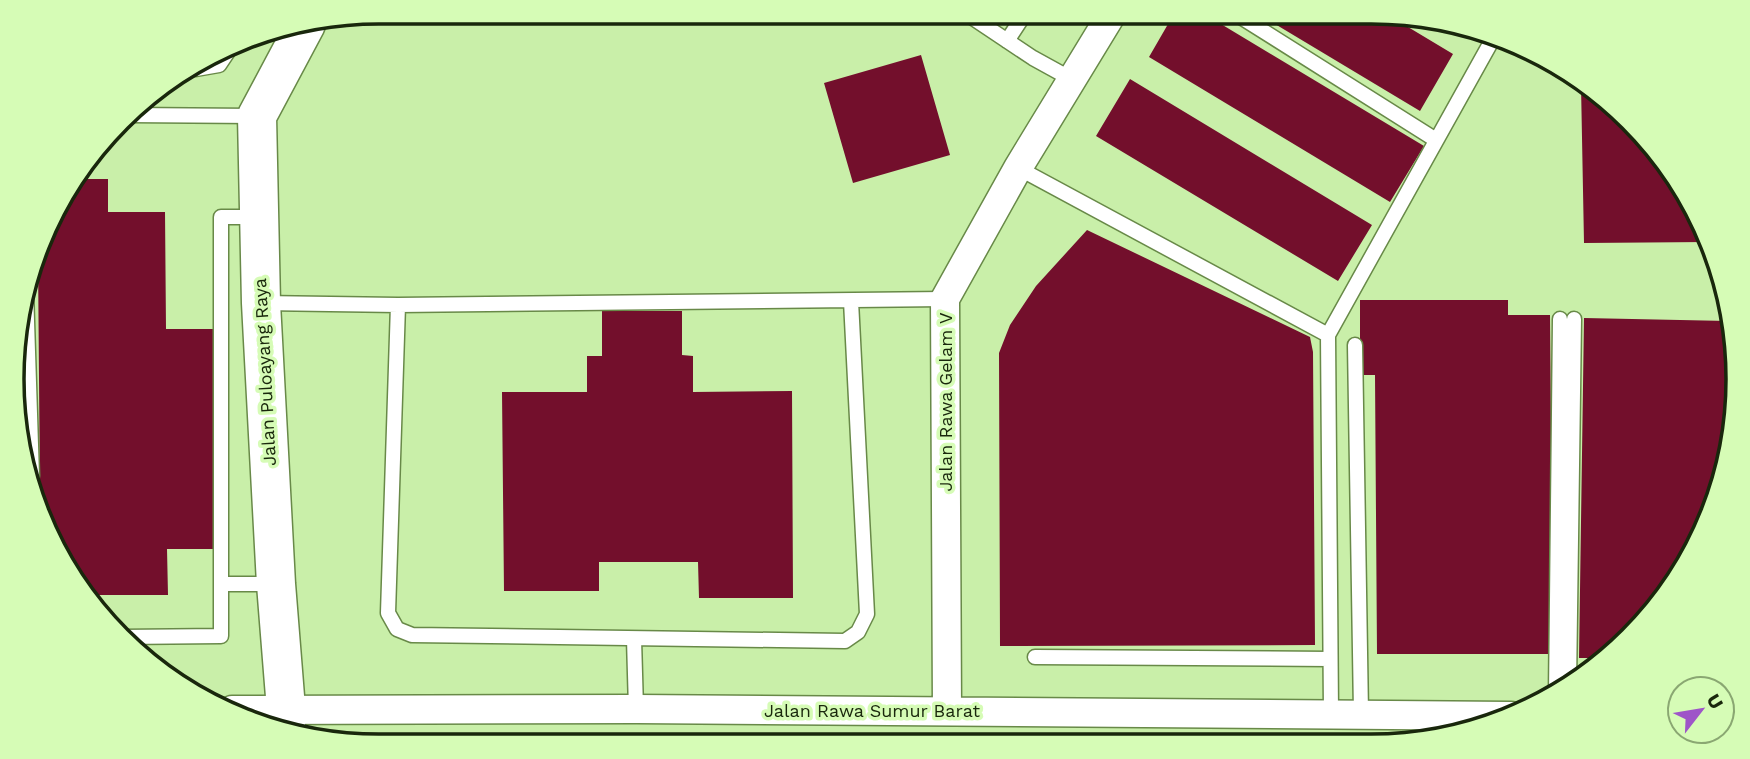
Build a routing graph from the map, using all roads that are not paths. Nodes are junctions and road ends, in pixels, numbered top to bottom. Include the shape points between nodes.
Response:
1 (982, 24) edge
2 (1018, 24) edge
3 (1106, 24) edge
4 (1252, 24) edge
5 (301, 33) edge
6 (1007, 41) junction
7 (1486, 43) edge
8 (1073, 80) junction
9 (143, 115) edge
10 (257, 116) junction
11 (1436, 140) junction
12 (1018, 168) junction
13 (258, 217) junction
14 (945, 299) junction
15 (851, 301) junction
16 (261, 303) junction
17 (398, 305) junction
18 (1328, 335) junction
19 (28, 337) edge
20 (1355, 345) dead end
21 (31, 450) edge
22 (221, 584) junction
23 (276, 584) junction
24 (135, 637) edge
25 (634, 639) junction
26 (1035, 657) dead end
27 (1330, 659) junction
28 (1569, 674) edge
29 (1556, 682) edge
30 (636, 709) junction
31 (947, 711) junction
32 (1331, 713) junction
33 (1361, 713) junction
34 (266, 716) edge
35 (1486, 716) edge
36 (286, 720) edge

1 - 6 lane
2 - 6 lane
3 - 8 street, Jalan Rawa Gelam V
4 - 11 lane
5 - 10 street, Jalan Puloayang Raya
6 - 8 lane
7 - 11 lane
8 - 12 street, Jalan Rawa Gelam V
9 - 10 lane
10 - 13 street, Jalan Puloayang Raya
11 - 18 lane
12 - 14 street, Jalan Rawa Gelam V
12 - 18 lane
13 - 16 street, Jalan Puloayang Raya
13 - 22 lane via 221,217
14 - 15 lane
14 - 31 street, Jalan Rawa Gelam V
15 - 17 lane
15 - 25 lane via 867,614 858,632 845,641
16 - 17 lane
16 - 23 street, Jalan Puloayang Raya
17 - 25 lane via 388,613 397,629 412,635
18 - 27 lane
19 - 21 lane
20 - 33 lane
22 - 23 lane
22 - 24 lane via 221,636
23 - 36 street, Jalan Puloayang Raya
25 - 30 lane
26 - 27 lane
27 - 32 lane
28 - 29 lane via 1567,319
30 - 31 street, Jalan Rawa Sumur Barat
30 - 36 street, Jalan Rawa Sumur Barat
31 - 32 street, Jalan Rawa Sumur Barat
32 - 33 street, Jalan Rawa Sumur Barat
33 - 35 street, Jalan Rawa Sumur Barat
34 - 36 street, Jalan Rawa Sumur Barat

